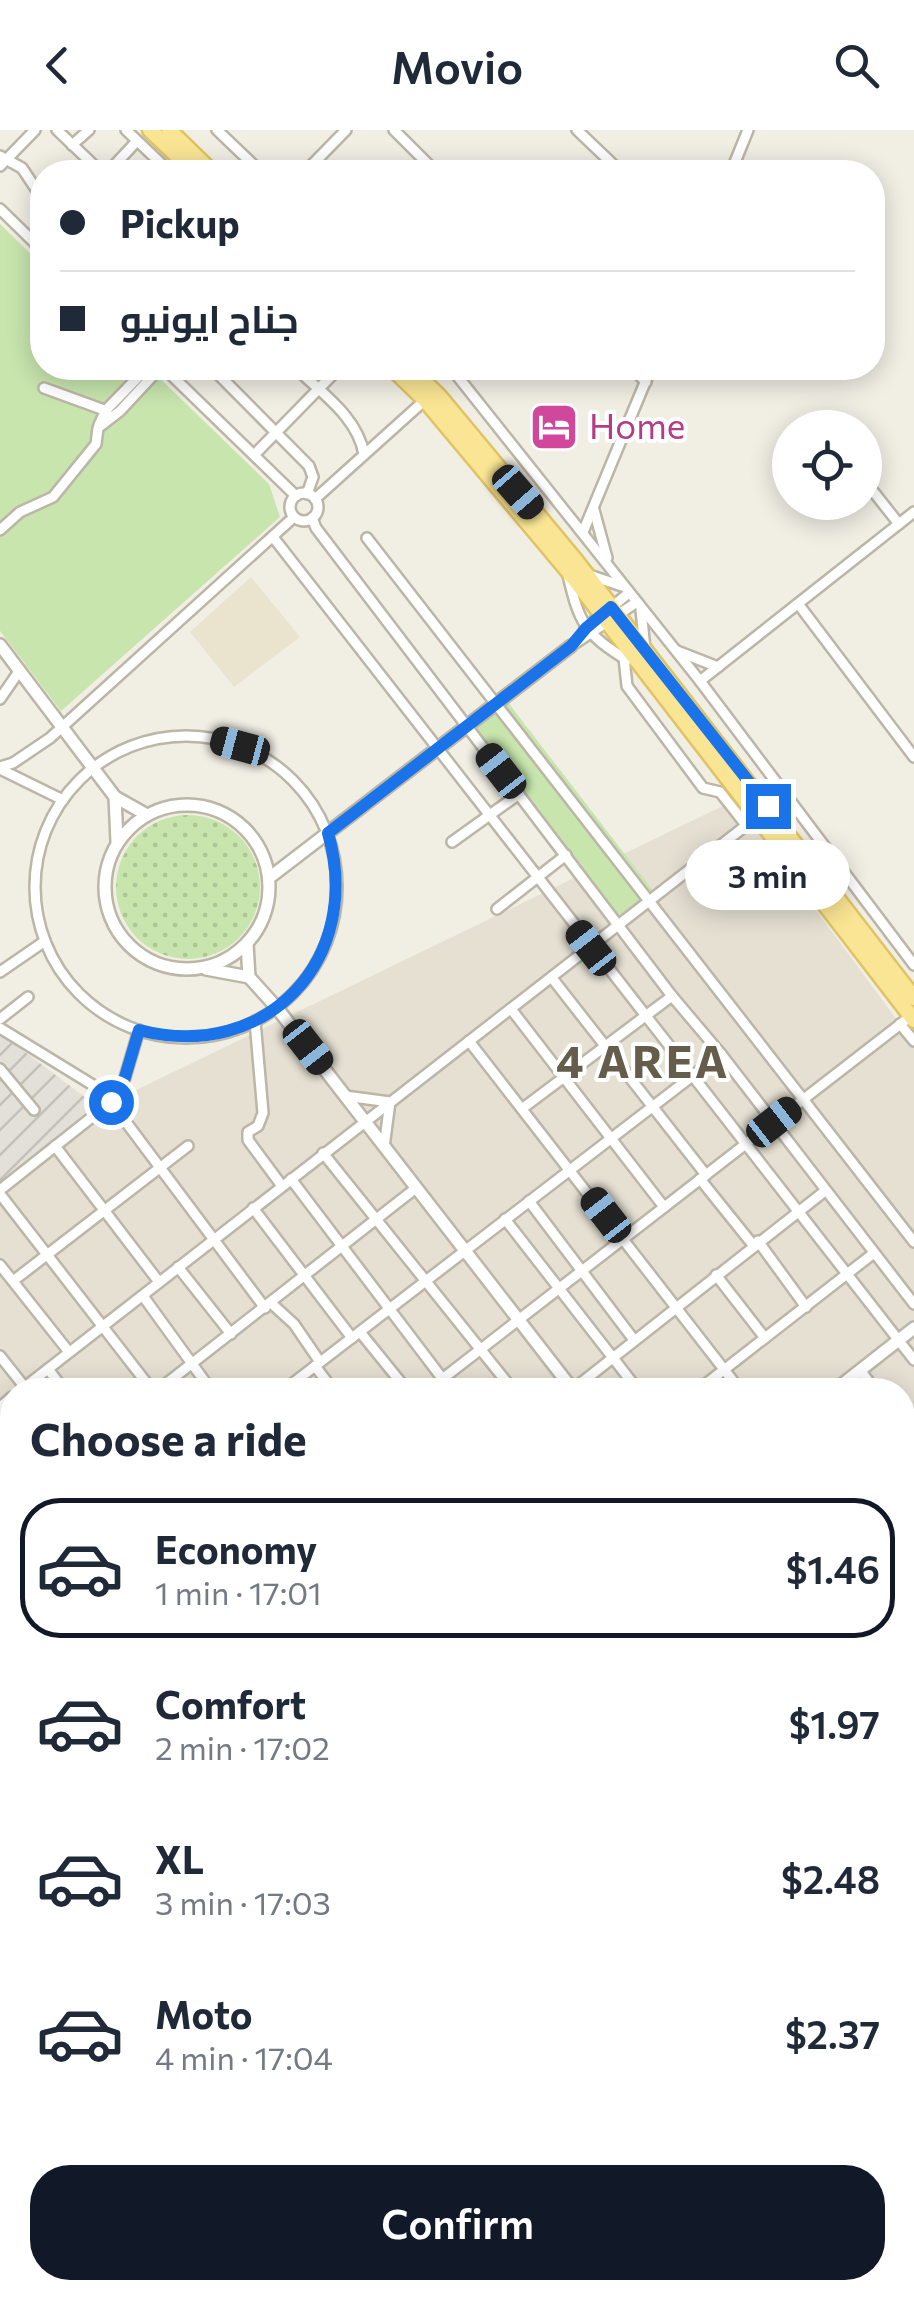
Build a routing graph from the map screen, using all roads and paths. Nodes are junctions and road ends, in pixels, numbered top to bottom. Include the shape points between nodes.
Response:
1 (35, 130) edge
2 (57, 130) edge
3 (89, 130) edge
4 (126, 130) edge
5 (150, 130) edge
6 (169, 130) edge
7 (217, 130) edge
8 (346, 130) edge
9 (394, 130) edge
10 (578, 130) edge
11 (748, 130) edge
12 (137, 141) junction
13 (72, 145) junction
14 (88, 160) edge
15 (119, 160) edge
16 (166, 160) edge
17 (173, 160) edge
18 (200, 160) edge
19 (248, 160) edge
20 (317, 160) edge
21 (424, 160) edge
22 (609, 160) edge
23 (736, 160) edge
24 (2, 161) edge
25 (30, 180) edge
26 (0, 209) edge
27 (30, 235) edge
28 (138, 380) edge
29 (149, 380) edge
30 (176, 380) edge
31 (224, 380) edge
32 (308, 380) edge
33 (327, 380) edge
34 (405, 380) edge
35 (422, 380) edge
36 (461, 380) edge
37 (646, 382) edge
38 (44, 388) dead end
39 (318, 390) junction
40 (424, 400) junction
41 (109, 413) junction
42 (276, 432) junction
43 (364, 454) junction
44 (254, 455) junction
45 (306, 496) junction
46 (882, 502) edge
47 (594, 509) junction
48 (914, 512) edge
49 (294, 517) junction
50 (312, 518) junction
51 (899, 524) junction
52 (0, 530) edge
53 (583, 532) junction
54 (273, 537) junction
55 (367, 538) dead end
56 (609, 566) junction
57 (568, 571) junction
58 (586, 574) junction
59 (626, 590) junction
60 (639, 605) junction
61 (799, 605) junction
62 (609, 615) junction
63 (588, 632) junction
64 (0, 645) edge
65 (571, 646) joint
66 (645, 650) junction
67 (674, 650) junction
68 (624, 658) junction
69 (639, 666) junction
70 (718, 667) junction
71 (20, 670) junction
72 (700, 681) junction
73 (0, 699) edge
74 (495, 704) junction
75 (63, 726) junction
76 (466, 726) junction
77 (436, 748) junction
78 (914, 757) edge
79 (0, 768) edge
80 (94, 768) junction
81 (518, 794) junction
82 (115, 796) junction
83 (63, 800) junction
84 (147, 815) junction
85 (489, 816) junction
86 (752, 821) junction
87 (328, 833) junction
88 (452, 842) dead end
89 (117, 844) junction
90 (566, 856) junction
91 (269, 878) junction
92 (537, 878) junction
93 (650, 901) junction
94 (497, 909) dead end
95 (620, 925) junction
96 (45, 941) junction
97 (246, 944) junction
98 (914, 945) edge
99 (591, 948) junction
100 (904, 952) junction
101 (914, 964) edge
102 (202, 968) junction
103 (0, 972) edge
104 (250, 976) junction
105 (552, 978) junction
106 (672, 996) junction
107 (28, 997) dead end
108 (914, 998) edge
109 (277, 1008) junction
110 (511, 1009) junction
111 (646, 1015) junction
112 (0, 1019) edge
113 (908, 1020) edge
114 (255, 1021) junction
115 (0, 1028) edge
116 (139, 1030) junction
117 (469, 1041) junction
118 (914, 1041) edge
119 (604, 1047) junction
120 (721, 1054) junction
121 (0, 1069) edge
122 (694, 1074) junction
123 (565, 1076) junction
124 (346, 1096) junction
125 (804, 1099) junction
126 (112, 1100) junction
127 (390, 1102) junction
128 (652, 1106) junction
129 (523, 1108) junction
130 (34, 1110) dead end
131 (364, 1121) junction
132 (774, 1122) junction
133 (611, 1138) junction
134 (746, 1144) junction
135 (55, 1146) junction
136 (188, 1146) dead end
137 (384, 1147) junction
138 (324, 1153) junction
139 (160, 1168) junction
140 (570, 1169) junction
141 (703, 1177) junction
142 (286, 1182) junction
143 (416, 1188) junction
144 (825, 1191) junction
145 (0, 1192) edge
146 (529, 1201) junction
147 (664, 1207) junction
148 (253, 1208) junction
149 (104, 1210) junction
150 (796, 1211) junction
151 (376, 1219) junction
152 (505, 1220) junction
153 (215, 1238) junction
154 (624, 1238) junction
155 (914, 1242) edge
156 (756, 1243) junction
157 (342, 1246) junction
158 (465, 1250) junction
159 (874, 1253) junction
160 (47, 1255) junction
161 (0, 1265) edge
162 (178, 1267) junction
163 (580, 1272) junction
164 (716, 1274) junction
165 (847, 1275) junction
166 (305, 1276) junction
167 (426, 1281) junction
168 (13, 1282) junction
169 (159, 1282) junction
170 (558, 1291) junction
171 (144, 1296) junction
172 (914, 1304) edge
173 (268, 1305) junction
174 (677, 1306) junction
175 (806, 1307) junction
176 (390, 1308) junction
177 (520, 1322) junction
178 (102, 1326) junction
179 (914, 1328) edge
180 (230, 1334) junction
181 (356, 1335) junction
182 (765, 1338) junction
183 (634, 1340) junction
184 (898, 1341) junction
185 (481, 1350) junction
186 (69, 1352) junction
187 (0, 1356) edge
188 (612, 1358) junction
189 (914, 1360) edge
190 (192, 1363) junction
191 (318, 1364) junction
192 (48, 1369) junction
193 (724, 1370) junction
194 (860, 1370) junction
195 (16, 1378) edge
196 (37, 1378) edge
197 (55, 1378) edge
198 (145, 1378) edge
199 (171, 1378) edge
200 (203, 1378) edge
201 (300, 1378) edge
202 (326, 1378) edge
203 (397, 1378) edge
204 (442, 1378) edge
205 (444, 1378) edge
206 (503, 1378) edge
207 (564, 1378) edge
208 (588, 1378) edge
209 (628, 1378) edge
210 (714, 1378) edge
211 (730, 1378) edge
212 (850, 1378) edge
213 (866, 1378) edge

1 - 24 street
2 - 13 street
3 - 13 street
4 - 12 street
5 - 17 main road
6 - 18 main road
7 - 19 street
8 - 20 street
9 - 21 street
10 - 22 street
11 - 23 street
12 - 15 street
12 - 16 street
13 - 14 street
24 - 25 street via 22,168
26 - 27 street
28 - 41 street
29 - 41 street
30 - 44 street
31 - 42 street
32 - 39 street
33 - 39 street
34 - 40 main road
35 - 58 main road
36 - 53 street
37 - 47 street
38 - 41 street
39 - 42 street
39 - 43 street via 356,428
40 - 43 street
40 - 57 main road
41 - 52 street via 96,444 52,497
42 - 44 street
42 - 45 street via 309,466 313,477
43 - 45 street
44 - 45 street
45 - 49 street via 290,508
45 - 50 street via 318,509
46 - 51 street
47 - 53 street
47 - 56 street
48 - 51 street
49 - 50 street
49 - 54 street
50 - 76 street
51 - 61 street
53 - 56 street
54 - 75 street
54 - 77 street
55 - 74 street
56 - 59 street
57 - 62 main road
57 - 63 street
58 - 59 street
58 - 62 main road
59 - 60 street
59 - 62 street
60 - 62 street
60 - 66 street
60 - 67 street
61 - 70 street
61 - 78 street
62 - 63 street
62 - 66 main road
62 - 69 main road
63 - 65 street
63 - 68 street
64 - 71 street
65 - 74 street
66 - 108 main road
67 - 70 street
67 - 72 street
68 - 69 street
68 - 86 street via 627,686 704,788 720,792
69 - 86 main road
70 - 72 street
71 - 73 street
71 - 75 street
72 - 100 street
74 - 76 street
74 - 93 street
75 - 79 street
75 - 80 street
76 - 77 street
76 - 81 street
77 - 85 street
77 - 87 street
79 - 83 street
80 - 82 street
80 - 83 street
80 - 87 street via 164,738 227,742 284,772
81 - 85 street
81 - 90 street
82 - 84 street
82 - 89 street
83 - 96 street via 36,868
84 - 89 street
84 - 91 street via 172,806 225,814 262,852
85 - 88 street
85 - 92 street
86 - 93 street
86 - 113 main road
87 - 91 street
87 - 109 street via 338,881 332,929 311,972
89 - 102 street via 106,873 106,904 118,934 141,956 170,968
90 - 92 street
90 - 95 street
91 - 97 street via 268,902
92 - 94 street
92 - 99 street
93 - 95 street
93 - 125 street
95 - 99 street
95 - 106 street
96 - 103 street
96 - 116 street via 82,996
97 - 102 street
97 - 104 street
98 - 100 street
99 - 105 street
99 - 111 street
100 - 101 street
102 - 104 street
104 - 109 street
105 - 110 street
105 - 119 street
106 - 111 street
106 - 120 street
107 - 112 street
109 - 114 street
109 - 124 street
110 - 117 street
110 - 123 street
111 - 119 street
111 - 122 street
113 - 118 street
113 - 125 street
114 - 116 street via 198,1037
114 - 142 street via 263,1113 248,1140
115 - 126 street
116 - 126 street
117 - 127 street
117 - 129 street
119 - 123 street
119 - 128 street
120 - 122 street
120 - 132 street
121 - 130 street
122 - 128 street
122 - 134 street
123 - 129 street
123 - 133 street
124 - 127 street
124 - 131 street
125 - 132 street
125 - 155 street
126 - 135 street
126 - 139 street
127 - 131 street
127 - 137 street
128 - 133 street
128 - 141 street
129 - 140 street
131 - 137 street
131 - 138 street
132 - 134 street
132 - 144 street
133 - 140 street
133 - 147 street
134 - 141 street
134 - 150 street
135 - 145 street
135 - 149 street
136 - 139 street
137 - 143 street
138 - 142 street
138 - 151 street
139 - 149 street
139 - 153 street
140 - 146 street
140 - 154 street
141 - 147 street
141 - 156 street
142 - 148 street
142 - 157 street
143 - 151 street
143 - 158 street
144 - 150 street
144 - 159 street
145 - 160 street
146 - 152 street
146 - 163 street
147 - 154 street
148 - 153 street
148 - 166 street
149 - 160 street
149 - 169 street
150 - 156 street
150 - 165 street
151 - 157 street
151 - 167 street
152 - 158 street
152 - 170 street
153 - 162 street
153 - 173 street
154 - 163 street
154 - 174 street
156 - 164 street
156 - 175 street
157 - 166 street
157 - 176 street
158 - 167 street
158 - 177 street
159 - 165 street
159 - 172 street
160 - 168 street
160 - 178 street
161 - 168 street
162 - 169 street
162 - 180 street
163 - 170 street
163 - 183 street
164 - 174 street
164 - 182 street
165 - 175 street
165 - 184 street
166 - 173 street
166 - 181 street
167 - 176 street
167 - 185 street
168 - 186 street
169 - 171 street
170 - 177 street
170 - 188 street
171 - 178 street
171 - 190 street
173 - 180 street
173 - 191 street via 294,1324
174 - 183 street
174 - 193 street
175 - 182 street
176 - 181 street
176 - 204 street
177 - 185 street
177 - 207 street
178 - 186 street
178 - 198 street
179 - 184 street
180 - 190 street
181 - 191 street
181 - 203 street
182 - 193 street
183 - 188 street
184 - 189 street
184 - 194 street
185 - 205 street
185 - 206 street
186 - 192 street
187 - 195 street
188 - 208 street
188 - 209 street
190 - 199 street
190 - 200 street
191 - 201 street
191 - 202 street
192 - 196 street
192 - 197 street
193 - 210 street
193 - 211 street
194 - 212 street
194 - 213 street

